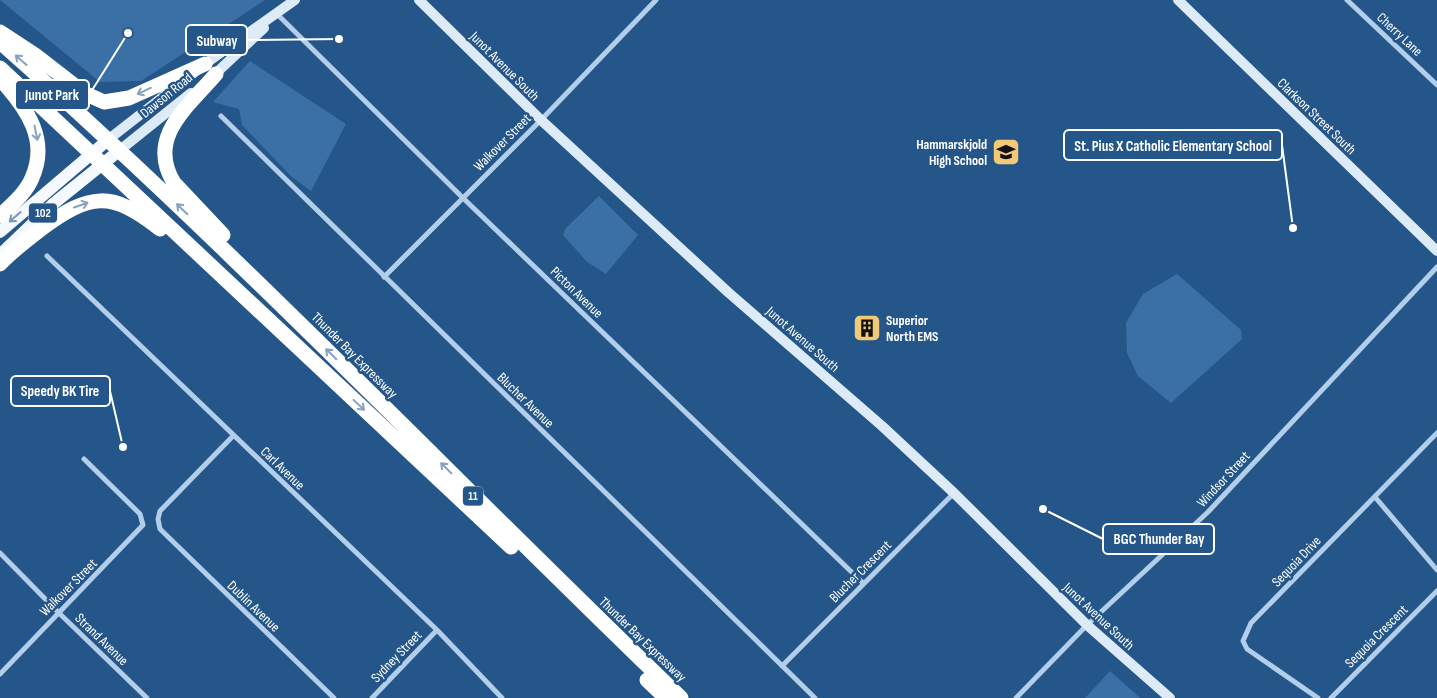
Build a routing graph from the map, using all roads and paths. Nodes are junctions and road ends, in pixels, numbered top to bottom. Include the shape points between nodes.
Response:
1 (419, 0) edge
2 (656, 0) edge
3 (1178, 0) edge
4 (1347, 0) edge
5 (293, 1) edge
6 (278, 15) junction
7 (0, 32) edge
8 (0, 42) edge
9 (0, 68) edge
10 (210, 69) junction
11 (0, 79) edge
12 (1437, 85) edge
13 (221, 116) dead end
14 (541, 120) junction
15 (109, 140) junction
16 (120, 150) junction
17 (92, 152) junction
18 (104, 163) junction
19 (463, 198) junction
20 (0, 216) edge
21 (0, 232) edge
22 (1437, 251) edge
23 (0, 254) edge
24 (47, 256) dead end
25 (0, 264) edge
26 (1437, 267) edge
27 (384, 277) junction
28 (267, 292) junction
29 (246, 300) junction
30 (1437, 433) edge
31 (233, 436) junction
32 (84, 459) dead end
33 (954, 493) junction
34 (1375, 497) junction
35 (0, 553) edge
36 (1437, 570) edge
37 (864, 583) junction
38 (1437, 591) edge
39 (59, 613) junction
40 (1086, 625) junction
41 (437, 630) junction
42 (782, 666) junction
43 (0, 674) edge
44 (148, 698) edge
45 (334, 698) edge
46 (372, 698) edge
47 (502, 698) edge
48 (666, 698) edge
49 (681, 698) edge
50 (815, 698) edge
51 (1016, 698) edge
52 (1170, 698) edge
53 (1318, 698) edge
54 (1331, 698) edge

1 - 14 main road, Junot Avenue South
2 - 14 street, Walkover Street
3 - 22 main road, Clarkson Street South
4 - 12 street, Cherry Lane
5 - 6 main road, Dawson Road
5 - 10 main road, Dawson Road
6 - 10 main road, Dawson Road
6 - 19 street, Picton Avenue
10 -> 7 highway via 129,98 104,102 84,93
15 -> 8 highway, Thunder Bay Expressway / 11
9 - 17 highway, Thunder Bay Expressway / 11
10 - 15 main road, Dawson Road
10 - 16 main road, Dawson Road
10 - 28 highway via 170,130 163,154 168,174 235,247
11 -> 20 highway via 30,116 38,139 38,156 32,179
13 - 27 street, Blucher Avenue
14 - 19 street, Walkover Street
14 - 33 main road, Junot Avenue South
15 - 16 highway, Thunder Bay Expressway / 11
15 - 17 main road, Dawson Road / 102
16 - 18 main road, Dawson Road / 102
28 -> 16 highway, Thunder Bay Expressway / 11
17 - 18 highway, Thunder Bay Expressway / 11
17 -> 21 main road, Dawson Road / 102
18 - 23 main road, Dawson Road / 102 via 53,204
18 - 29 highway, Thunder Bay Expressway / 11
19 - 27 street, Walkover Street
19 - 37 street, Picton Avenue
24 - 31 street, Carl Avenue
25 -> 29 highway via 58,216 84,202 112,202 136,210
26 - 40 street, Windsor Street via 1208,512
27 - 42 street, Blucher Avenue
49 -> 28 highway, Thunder Bay Expressway / 11
29 -> 48 highway, Thunder Bay Expressway / 11 via 516,552
30 - 34 street, Sequoia Drive
31 - 41 street, Carl Avenue
31 - 45 street, Dublin Avenue via 160,511 160,529
32 - 39 street, Walkover Street via 140,514 143,521 141,530
33 - 37 street, Blucher Crescent
33 - 40 main road, Junot Avenue South
34 - 36 street
34 - 53 street, Sequoia Drive via 1251,623 1243,641 1246,649
35 - 39 street, Strand Avenue
37 - 42 street, Blucher Crescent
38 - 54 street, Sequoia Crescent
39 - 43 street, Walkover Street
39 - 44 street, Strand Avenue
40 - 51 street, Windsor Street
40 - 52 main road, Junot Avenue South
41 - 46 street, Sydney Street
41 - 47 street, Carl Avenue
42 - 50 street, Blucher Avenue

